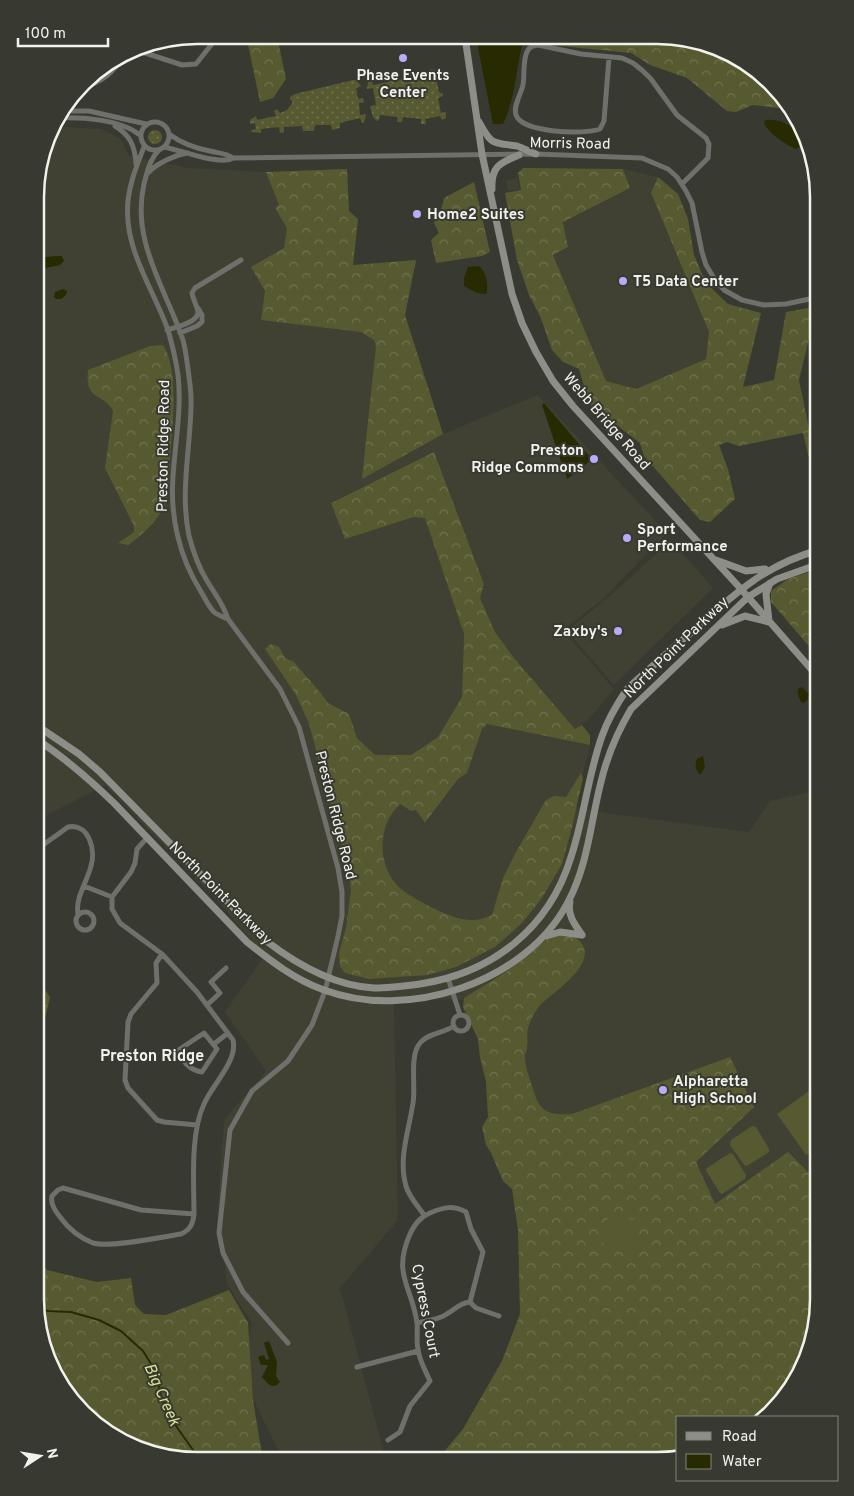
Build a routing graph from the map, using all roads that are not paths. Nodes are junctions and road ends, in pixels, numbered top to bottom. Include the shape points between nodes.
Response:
1 (212, 44) edge
2 (466, 44) edge
3 (145, 53) edge
4 (609, 58) junction
5 (115, 67) edge
6 (94, 84) edge
7 (71, 111) edge
8 (66, 118) edge
9 (477, 118) junction
10 (110, 123) junction
11 (146, 124) junction
12 (169, 134) junction
13 (140, 135) junction
14 (144, 147) junction
15 (162, 149) junction
16 (190, 153) junction
17 (482, 154) junction
18 (536, 154) junction
19 (519, 155) junction
20 (233, 158) junction
21 (136, 167) junction
22 (146, 176) junction
23 (682, 184) junction
24 (493, 209) junction
25 (242, 260) dead end
26 (193, 299) junction
27 (810, 299) edge
28 (177, 326) junction
29 (168, 330) junction
30 (180, 333) junction
31 (810, 553) edge
32 (712, 558) junction
33 (810, 567) edge
34 (773, 568) junction
35 (770, 583) junction
36 (741, 589) junction
37 (748, 597) junction
38 (228, 618) junction
39 (769, 622) junction
40 (716, 628) junction
41 (810, 668) edge
42 (44, 730) edge
43 (44, 745) edge
44 (147, 838) junction
45 (44, 844) edge
46 (84, 886) junction
47 (571, 895) junction
48 (112, 897) junction
49 (78, 914) dead end
50 (542, 939) junction
51 (162, 954) junction
52 (226, 968) dead end
53 (328, 978) junction
54 (448, 978) junction
55 (325, 991) junction
56 (451, 992) junction
57 (207, 1005) junction
58 (460, 1015) junction
59 (454, 1026) junction
60 (228, 1033) junction
61 (214, 1044) junction
62 (197, 1126) junction
63 (194, 1214) junction
64 (424, 1215) junction
65 (470, 1302) junction
66 (500, 1316) dead end
67 (417, 1323) junction
68 (288, 1343) dead end
69 (418, 1351) junction
70 (358, 1367) dead end
71 (388, 1440) dead end

1 - 3 street via 196,64 188,66
2 - 9 street, Webb Bridge Road
4 - 4 street via 538,45 531,47 527,51 515,110 519,120 528,126 563,132 600,129 604,121
4 - 23 street via 622,58 643,70 677,115 706,138 708,158
5 - 6 street
7 - 11 street
8 - 10 street
9 - 17 street, Webb Bridge Road
9 - 18 street via 493,142 518,146
10 - 13 street
10 - 21 street via 128,136 136,155
11 - 12 street via 158,122
11 - 13 street
12 - 15 street
12 - 20 street, Morris Road via 194,148 228,154
13 - 14 street
14 - 15 street via 152,151
14 - 21 street, Preston Ridge Road
15 - 16 street, Morris Road
15 - 22 street, Preston Ridge Road via 151,161
16 - 20 street, Morris Road via 215,160
16 - 22 street via 154,167
17 - 19 street, Morris Road
17 - 20 street, Morris Road
17 - 24 street, Webb Bridge Road
18 - 19 street, Morris Road
18 - 23 street, Morris Road via 642,158 668,169
19 - 24 street via 501,163 494,172
21 - 29 street, Preston Ridge Road via 128,203 131,241
22 - 28 street, Preston Ridge Road via 140,216 144,240
23 - 27 street, Morris Road via 692,203 706,265 724,290 742,300 764,305
24 - 32 street, Webb Bridge Road via 512,294 522,323 553,381
25 - 26 street via 195,288
26 - 28 street via 197,316
26 - 30 street via 203,320
28 - 29 street
28 - 30 street, Preston Ridge Road
29 - 38 street, Preston Ridge Road via 178,375 173,480 175,525 193,579 214,612
30 - 38 street, Preston Ridge Road via 192,407 185,498 187,524 196,559
31 - 34 street, North Point Parkway
32 - 34 street via 746,571
32 - 36 street, Webb Bridge Road
33 - 35 street, North Point Parkway
34 - 36 street, North Point Parkway
35 - 37 street, North Point Parkway
35 - 39 street via 766,594
36 - 37 street, Webb Bridge Road
36 - 54 street, North Point Parkway via 627,690 614,710 594,761 571,858 561,883 541,915 510,947 488,962
37 - 39 street, Webb Bridge Road
37 - 40 street, North Point Parkway
38 - 53 street, Preston Ridge Road via 280,689 306,749 342,892 340,929
39 - 40 street via 746,616
39 - 41 street, Webb Bridge Road
40 - 47 street, North Point Parkway via 631,709 621,726 606,765 581,871
42 - 53 street, North Point Parkway via 100,772 264,940 292,960
43 - 44 street, North Point Parkway via 74,766
44 - 48 street via 137,849 131,872
44 - 55 street, North Point Parkway via 247,942 290,974
45 - 46 street via 64,828 72,826 81,828 89,836 92,865
46 - 48 street
46 - 49 street via 78,901
47 - 50 street, North Point Parkway
47 - 50 street via 569,912 582,935 560,932
48 - 51 street via 112,909 120,923
50 - 56 street, North Point Parkway via 495,973
51 - 57 street
51 - 62 street via 156,963 157,983 128,1022 125,1080 128,1088 158,1120
52 - 57 street via 211,982 220,993
53 - 54 street, North Point Parkway via 374,988
53 - 55 street, Preston Ridge Road
54 - 56 street
55 - 56 street, North Point Parkway via 380,1001 417,999
55 - 68 street, Preston Ridge Road via 302,1041 288,1060 252,1091 230,1130 219,1233 223,1253 243,1292
56 - 58 street
57 - 60 street
58 - 59 street via 454,1019
58 - 59 street via 467,1018 468,1026 460,1031
59 - 64 street via 420,1043 413,1063 415,1082 403,1171 406,1187
60 - 61 street
60 - 62 street via 233,1040 234,1051 202,1106
61 - 61 street via 217,1049 202,1072 195,1071 177,1051 204,1033
62 - 63 street
63 - 63 street via 191,1227 181,1234 99,1244 84,1239 69,1228 51,1199 63,1188 141,1210
64 - 65 street via 445,1207 458,1207 466,1212 483,1252
64 - 67 street, Cypress Court via 414,1224 405,1245 402,1264
65 - 66 street via 476,1308
65 - 67 street via 462,1303 440,1318
67 - 69 street, Cypress Court
69 - 70 street
69 - 71 street, Cypress Court via 430,1381 410,1406 400,1432

